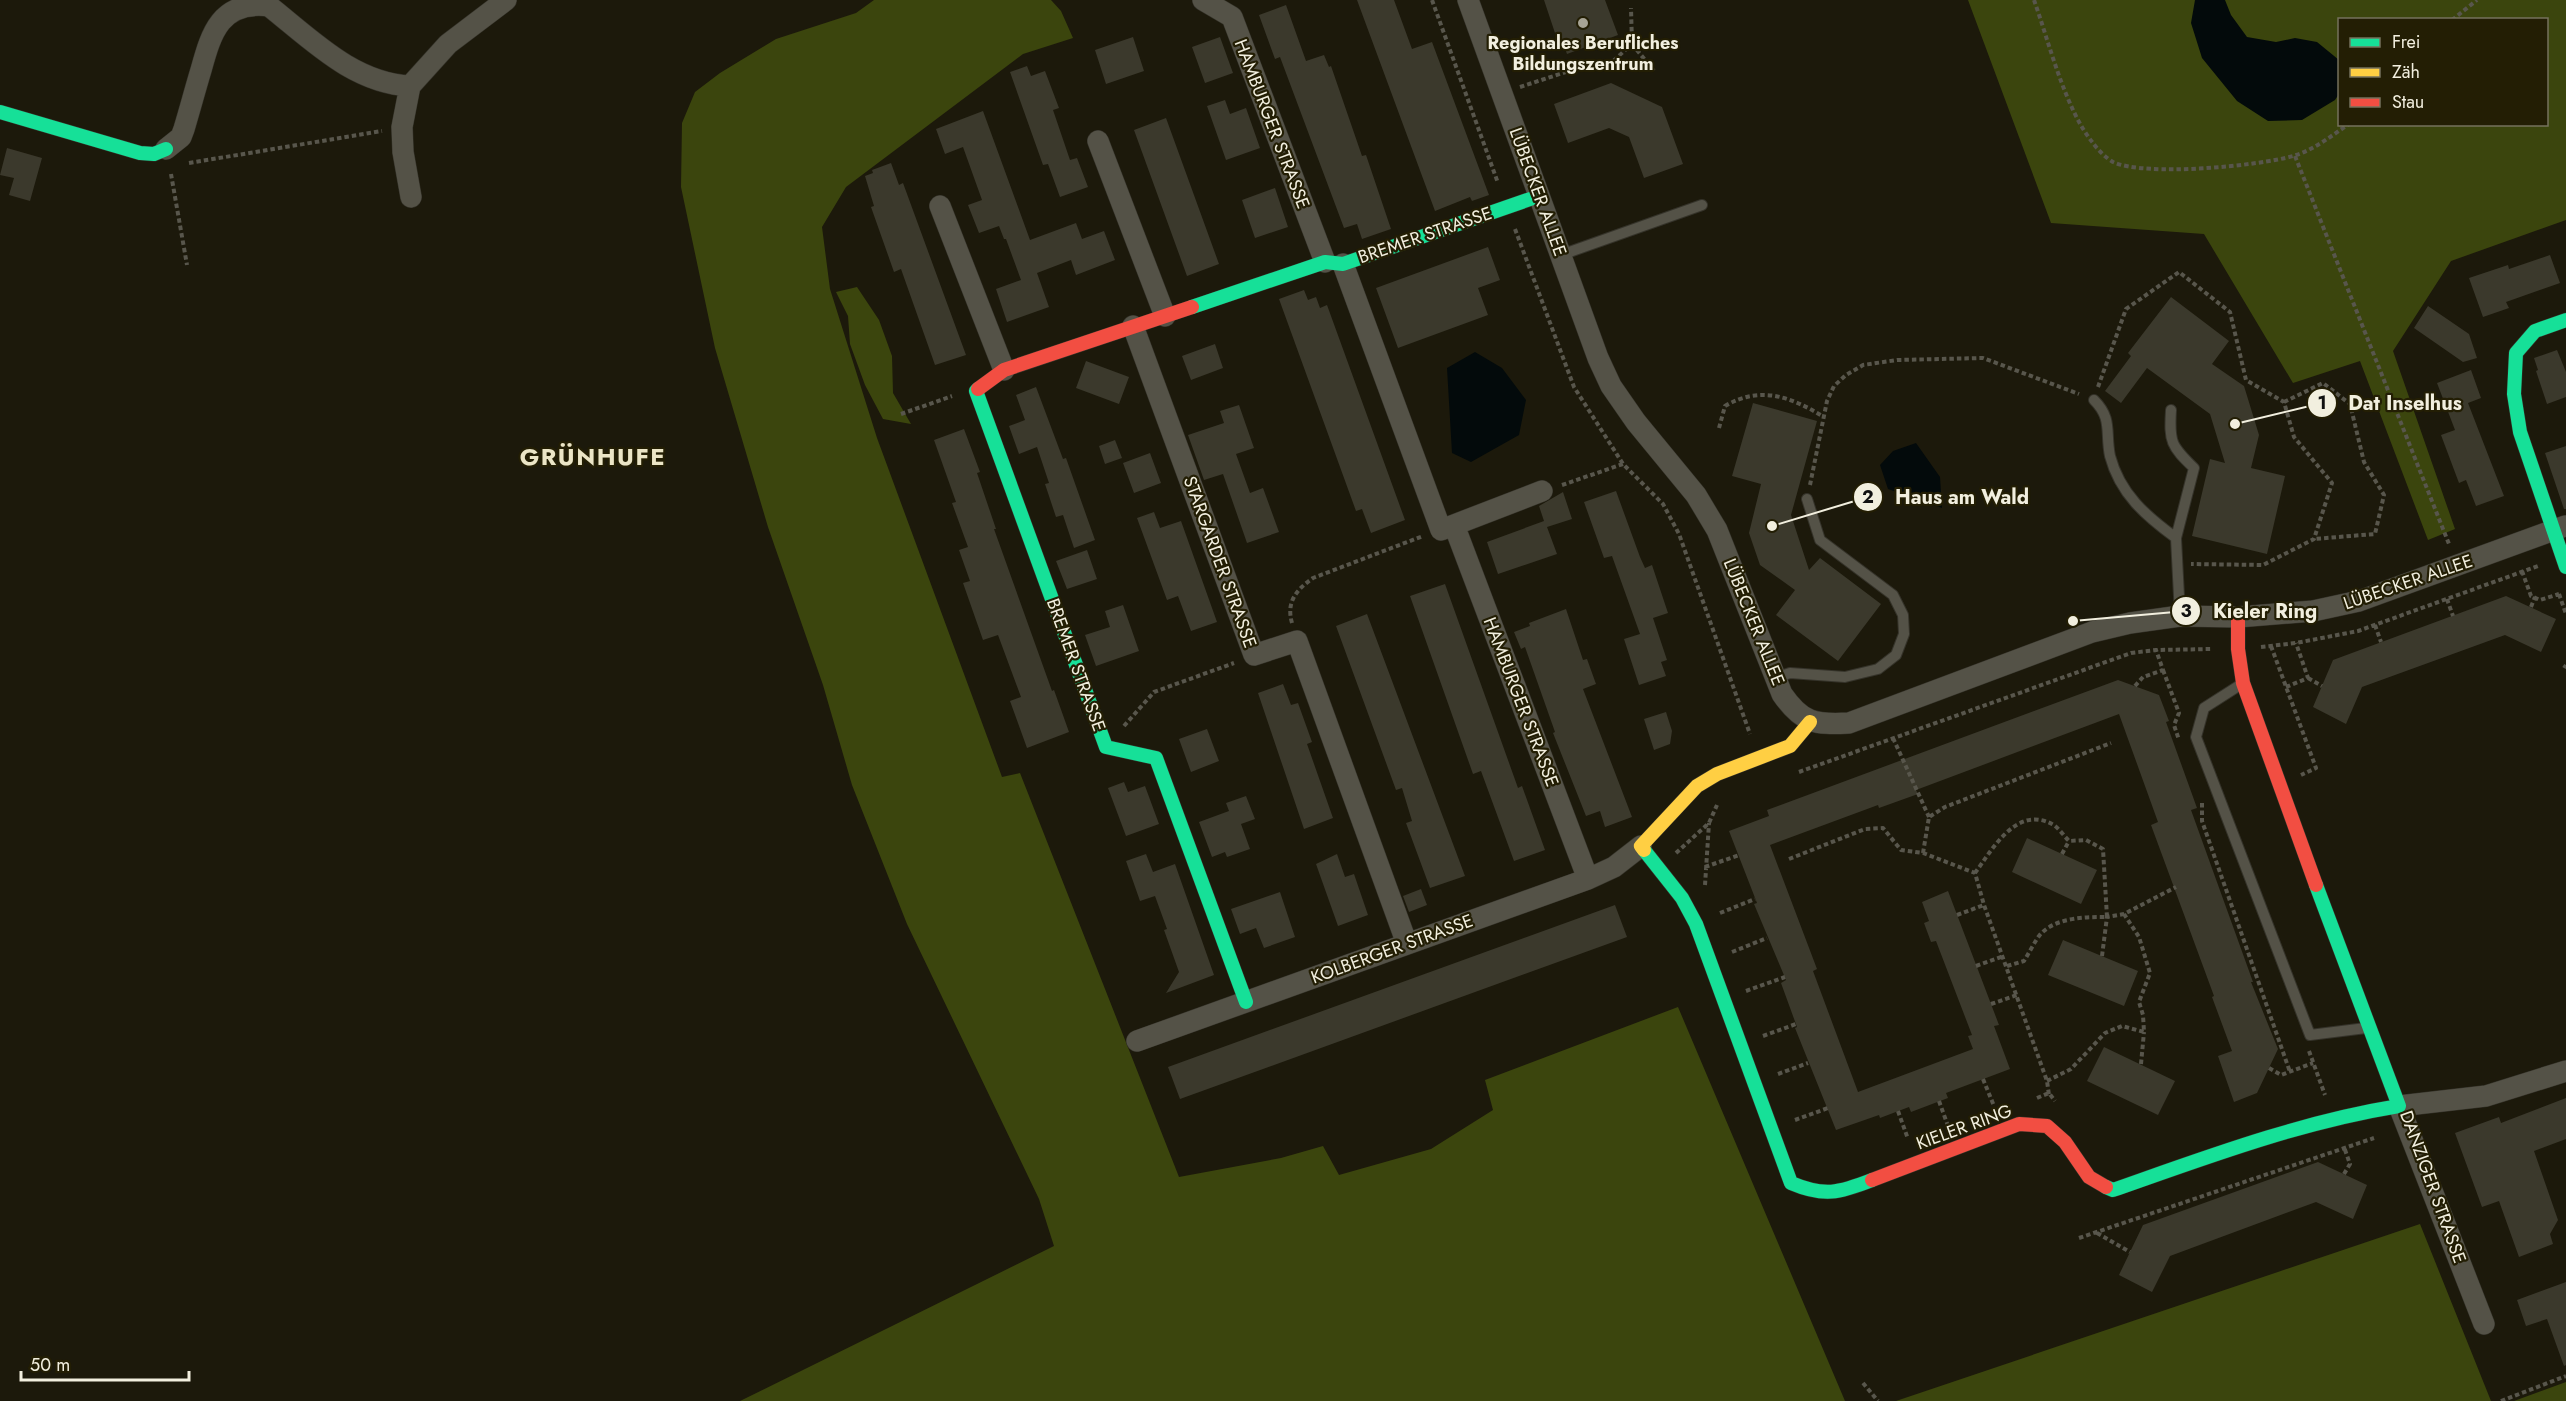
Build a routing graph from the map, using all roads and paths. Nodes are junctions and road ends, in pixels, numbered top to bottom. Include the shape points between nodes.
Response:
1 (506, 0) edge
2 (1203, 0) edge
3 (1432, 0) edge
4 (1468, 0) edge
5 (2034, 0) edge
6 (2477, 0) edge
7 (236, 2) edge
8 (1631, 8) dead end
9 (2454, 18) edge
10 (1632, 44) junction
11 (1653, 71) dead end
12 (410, 86) junction
13 (1502, 93) junction
14 (0, 112) edge
15 (2346, 126) edge
16 (402, 127) junction
17 (1098, 141) dead end
18 (167, 155) junction
19 (2295, 156) junction
20 (1539, 196) junction
21 (411, 197) dead end
22 (1702, 205) dead end
23 (940, 206) dead end
24 (1507, 206) junction
25 (1561, 255) junction
26 (1334, 263) junction
27 (187, 266) dead end
28 (1165, 316) junction
29 (2566, 320) edge
30 (1133, 326) junction
31 (1004, 370) junction
32 (976, 391) junction
33 (2094, 400) junction
34 (2284, 402) junction
35 (2171, 411) dead end
36 (901, 414) dead end
37 (1824, 417) junction
38 (1719, 428) dead end
39 (1623, 464) junction
40 (1542, 491) joint
41 (1807, 499) joint
42 (1448, 527) junction
43 (2560, 528) edge
44 (2176, 538) junction
45 (2314, 539) junction
46 (2460, 540) dead end
47 (2449, 544) junction
48 (2439, 548) dead end
49 (2564, 562) edge
50 (2179, 564) junction
51 (2522, 571) junction
52 (2559, 594) dead end
53 (2535, 597) junction
54 (2446, 599) junction
55 (2531, 607) dead end
56 (2180, 616) junction
57 (2453, 616) dead end
58 (2238, 617) junction
59 (2375, 625) junction
60 (1297, 641) junction
61 (2381, 642) dead end
62 (2296, 644) junction
63 (2271, 646) junction
64 (2238, 649) junction
65 (2156, 650) junction
66 (1254, 655) junction
67 (2163, 670) junction
68 (1774, 678) junction
69 (2308, 678) junction
70 (2243, 683) junction
71 (2135, 686) dead end
72 (2322, 686) dead end
73 (2286, 687) junction
74 (1810, 722) junction
75 (1893, 738) junction
76 (2111, 743) dead end
77 (2181, 746) dead end
78 (1106, 747) junction
79 (1758, 758) junction
80 (1795, 774) dead end
81 (2280, 785) junction
82 (2199, 796) dead end
83 (1724, 802) dead end
84 (1929, 817) junction
85 (1709, 823) junction
86 (2069, 841) junction
87 (1641, 846) junction
88 (1923, 853) junction
89 (2062, 854) dead end
90 (1739, 855) dead end
91 (1789, 859) dead end
92 (1660, 867) junction
93 (1705, 867) junction
94 (1975, 873) junction
95 (1588, 879) junction
96 (2176, 887) dead end
97 (1708, 893) dead end
98 (1755, 899) dead end
99 (1984, 905) junction
100 (2124, 914) junction
101 (1716, 915) dead end
102 (1957, 915) dead end
103 (2107, 917) junction
104 (1767, 938) dead end
105 (1407, 944) junction
106 (1726, 944) dead end
107 (1730, 953) junction
108 (2004, 956) junction
109 (2102, 956) dead end
110 (1733, 963) dead end
111 (1976, 966) dead end
112 (2007, 966) junction
113 (1785, 977) dead end
114 (1740, 982) dead end
115 (1744, 992) junction
116 (2017, 995) junction
117 (1747, 1001) dead end
118 (1246, 1002) junction
119 (1991, 1004) dead end
120 (1796, 1024) dead end
121 (1756, 1028) dead end
122 (2368, 1028) junction
123 (2144, 1032) junction
124 (1137, 1041) dead end
125 (1808, 1063) dead end
126 (2313, 1063) dead end
127 (2140, 1064) dead end
128 (2269, 1068) dead end
129 (2566, 1071) edge
130 (2290, 1072) junction
131 (1773, 1076) dead end
132 (1983, 1079) dead end
133 (2047, 1081) junction
134 (2049, 1093) junction
135 (2336, 1093) dead end
136 (2315, 1098) dead end
137 (1939, 1101) dead end
138 (2028, 1101) dead end
139 (2055, 1102) dead end
140 (2399, 1106) junction
141 (1828, 1108) dead end
142 (1898, 1111) dead end
143 (1996, 1113) dead end
144 (1790, 1122) dead end
145 (2047, 1126) junction
146 (2408, 1126) junction
147 (1950, 1130) dead end
148 (1911, 1145) dead end
149 (2268, 1174) junction
150 (2270, 1179) dead end
151 (2193, 1200) junction
152 (2195, 1206) dead end
153 (2097, 1232) junction
154 (2079, 1238) dead end
155 (2130, 1252) dead end
156 (2484, 1324) dead end
157 (2566, 1376) edge
158 (1863, 1383) dead end
159 (1878, 1401) edge
160 (2501, 1401) edge

1 - 12 street via 448,44
2 - 26 street, HAMBURGER STRASSE via 1232,17
3 - 24 path
4 - 13 street, LÜBECKER ALLEE
5 - 19 path via 2073,109 2092,142 2111,161 2165,168 2239,166
6 - 9 path
7 - 12 street via 256,1 269,6 346,67 377,81
7 - 18 street via 217,19 184,129
8 - 10 path
10 - 11 path
10 - 13 path via 1612,62 1569,71
12 - 16 street
13 - 20 street, LÜBECKER ALLEE
14 - 18 street via 140,153
15 - 19 path
16 - 18 path
16 - 21 street
17 - 28 street
18 - 27 path
19 - 47 path
20 - 24 street, BREMER STRASSE
20 - 25 street, LÜBECKER ALLEE
22 - 25 lane
23 - 31 street
24 - 26 street, BREMER STRASSE
24 - 39 path via 1574,387
25 - 68 street, LÜBECKER ALLEE via 1611,386 1696,495 1717,530
26 - 28 street, BREMER STRASSE
26 - 42 street, HAMBURGER STRASSE
28 - 30 street, BREMER STRASSE
29 - 43 street via 2535,331 2516,353 2514,394 2520,432
30 - 31 street, BREMER STRASSE
30 - 66 street, STARGARDER STRASSE
31 - 32 street, BREMER STRASSE
32 - 36 path
32 - 78 street, BREMER STRASSE
33 - 34 path via 2126,309 2179,272 2229,312 2246,380
33 - 37 path via 1983,358 1897,360 1863,365 1846,375 1834,386
33 - 44 lane via 2105,411 2110,456 2123,487 2146,517
34 - 45 path via 2294,437 2332,483
34 - 45 path via 2323,384 2350,404 2364,462 2385,495 2375,534
35 - 44 lane via 2169,436 2178,453 2194,468
37 - 38 path via 1783,396 1763,395 1736,399 1725,406
37 - 41 path
39 - 40 path
39 - 79 path via 1663,504 1679,534
40 - 42 street
41 - 68 lane via 1820,540 1893,595 1903,615 1904,634 1896,655 1878,669 1845,677 1790,673
42 - 60 path via 1312,578 1297,589 1290,614
42 - 95 street, HAMBURGER STRASSE
43 - 49 street
43 - 58 street, LÜBECKER ALLEE via 2359,601 2313,611
44 - 50 lane
45 - 50 path via 2263,565
46 - 47 path
47 - 48 path
49 - 51 path
50 - 56 lane
51 - 53 path via 2531,596
51 - 54 path
52 - 53 path via 2540,600
53 - 55 path
54 - 57 path
54 - 59 path
56 - 58 street, LÜBECKER ALLEE
56 - 74 street, LÜBECKER ALLEE via 2130,622 2092,632 1849,723
58 - 64 street
59 - 61 path
59 - 62 path
60 - 66 street, STARGARDER STRASSE
60 - 105 street
62 - 63 path
62 - 69 path
63 - 64 path
63 - 73 path
64 - 65 path
64 - 70 street
65 - 67 path
65 - 75 path via 2131,653
66 - 78 path via 1154,692
67 - 71 path via 2143,677
67 - 77 path via 2179,713 2174,725
68 - 74 street, LÜBECKER ALLEE via 1793,710
69 - 72 path
69 - 73 path
70 - 81 street
70 - 122 lane via 2204,708 2196,737 2310,1035
73 - 81 path via 2316,768
74 - 79 street via 1790,746
75 - 80 path
75 - 84 path
76 - 84 path via 1945,807
78 - 118 street, BREMER STRASSE via 1156,758
79 - 87 street via 1697,786
81 - 122 street
82 - 130 path via 2202,821
83 - 85 path via 1716,806
84 - 88 path
85 - 92 path
85 - 93 path
86 - 89 path
86 - 94 path via 2052,824 2033,820 2017,824 2006,831
86 - 103 path via 2086,840 2103,849
87 - 92 street, KIELER RING
87 - 95 street, KOLBERGER STRASSE via 1614,867
88 - 91 path via 1901,850 1883,828 1865,829
88 - 94 path
90 - 93 path
92 - 145 street, KIELER RING via 1696,924 1791,1183 1813,1192 1846,1190 2019,1124
93 - 97 path
94 - 99 path
95 - 105 street, KOLBERGER STRASSE
96 - 100 path
98 - 101 path
99 - 102 path
99 - 108 path
100 - 103 path
100 - 123 path via 2139,937 2150,973 2139,1002
103 - 109 path
103 - 112 path via 2077,917 2060,923 2041,933 2024,961
104 - 107 path
105 - 118 street, KOLBERGER STRASSE
106 - 107 path
107 - 110 path
108 - 111 path
108 - 112 path
112 - 116 path
113 - 115 path
114 - 115 path
115 - 117 path
116 - 119 path
116 - 133 path
118 - 124 street, KOLBERGER STRASSE
120 - 121 path via 1760,1037
122 - 140 street
123 - 127 path
123 - 133 path via 2122,1026 2105,1033 2071,1069
125 - 131 path
126 - 130 path
128 - 130 path via 2281,1075
129 - 140 street, DANZIGER STRASSE via 2486,1096
132 - 143 path
133 - 134 path
134 - 138 path
134 - 139 path
134 - 145 path
135 - 136 path
137 - 147 path
140 - 145 street via 2364,1110 2304,1126 2113,1190 2087,1176 2067,1145
140 - 146 street, DANZIGER STRASSE
141 - 144 path
142 - 148 path
146 - 149 path
146 - 156 street, DANZIGER STRASSE
149 - 150 path
149 - 151 path
151 - 152 path
151 - 153 path
153 - 154 path
153 - 155 path
157 - 160 path
158 - 159 path

